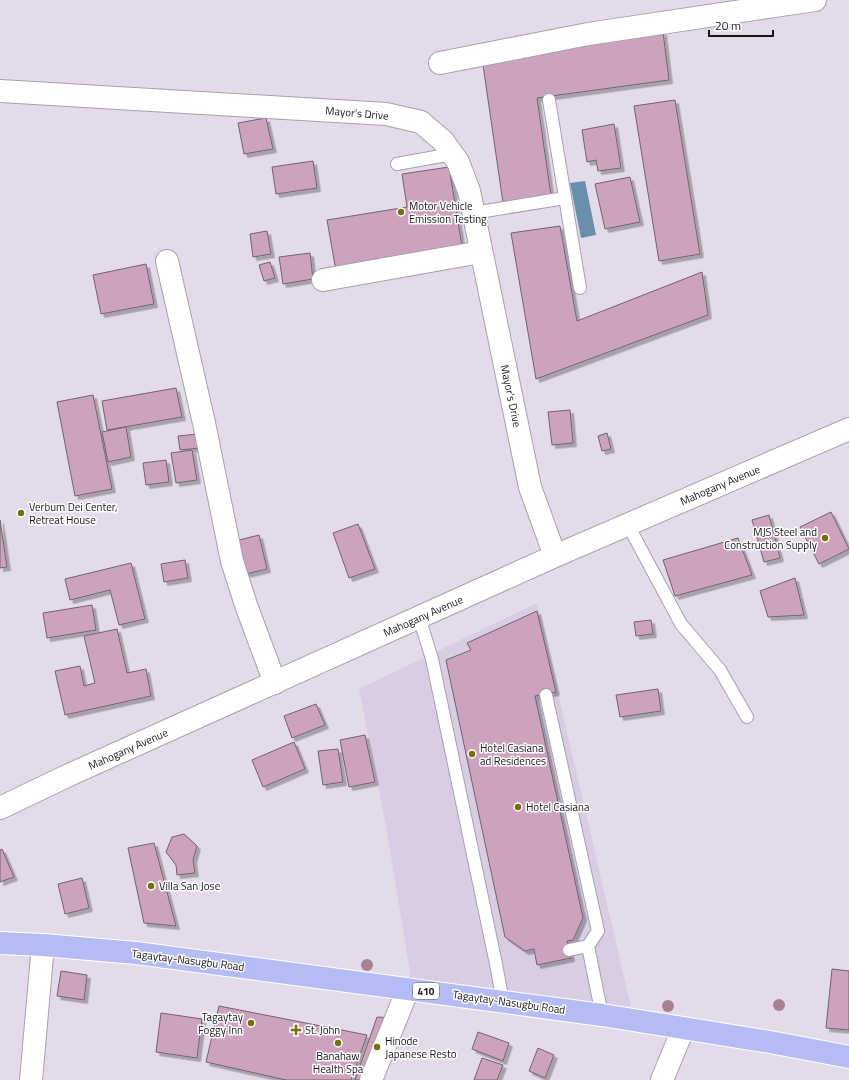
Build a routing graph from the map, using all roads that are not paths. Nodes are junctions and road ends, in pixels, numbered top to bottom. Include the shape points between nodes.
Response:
1 (815, 0) edge
2 (440, 63) dead end
3 (0, 92) edge
4 (549, 100) dead end
5 (452, 154) junction
6 (397, 164) dead end
7 (565, 198) junction
8 (473, 212) junction
9 (481, 252) junction
10 (168, 261) dead end
11 (323, 280) dead end
12 (580, 288) dead end
13 (849, 429) edge
14 (628, 525) junction
15 (556, 556) junction
16 (419, 618) junction
17 (275, 682) junction
18 (546, 695) dead end
19 (747, 717) dead end
20 (0, 808) edge
21 (0, 943) edge
22 (42, 945) junction
23 (588, 946) junction
24 (569, 950) dead end
25 (408, 989) junction
26 (503, 1002) junction
27 (602, 1015) junction
28 (683, 1029) junction
29 (849, 1057) edge
30 (31, 1080) edge
31 (371, 1080) edge
32 (662, 1080) edge

1 - 2 street via 588,34
3 - 5 street, Mayor's Drive via 386,114 421,122 443,141
4 - 7 lane
5 - 6 lane
5 - 8 street, Mayor's Drive via 458,162 469,191
7 - 8 lane
7 - 12 lane
8 - 9 street, Mayor's Drive
9 - 11 street
9 - 15 street, Mayor's Drive via 530,487
10 - 17 street via 232,561
13 - 14 street, Mahogany Avenue
14 - 15 street, Mahogany Avenue
14 - 19 lane via 681,624 720,670
15 - 16 street, Mahogany Avenue
16 - 17 street, Mahogany Avenue
16 - 26 lane via 432,659
17 - 20 street, Mahogany Avenue
18 - 23 lane via 598,931
21 - 22 main road, Tagaytay-Nasugbu Road / 410
22 - 25 main road, Tagaytay-Nasugbu Road / 410 via 144,954
22 - 30 street
23 - 24 lane
23 - 27 lane
25 - 26 main road, Tagaytay-Nasugbu Road / 410
25 - 31 street
26 - 27 main road, Tagaytay-Nasugbu Road / 410
27 - 28 main road, Tagaytay-Nasugbu Road / 410
28 - 29 main road, Tagaytay-Nasugbu Road / 410
28 - 32 street

